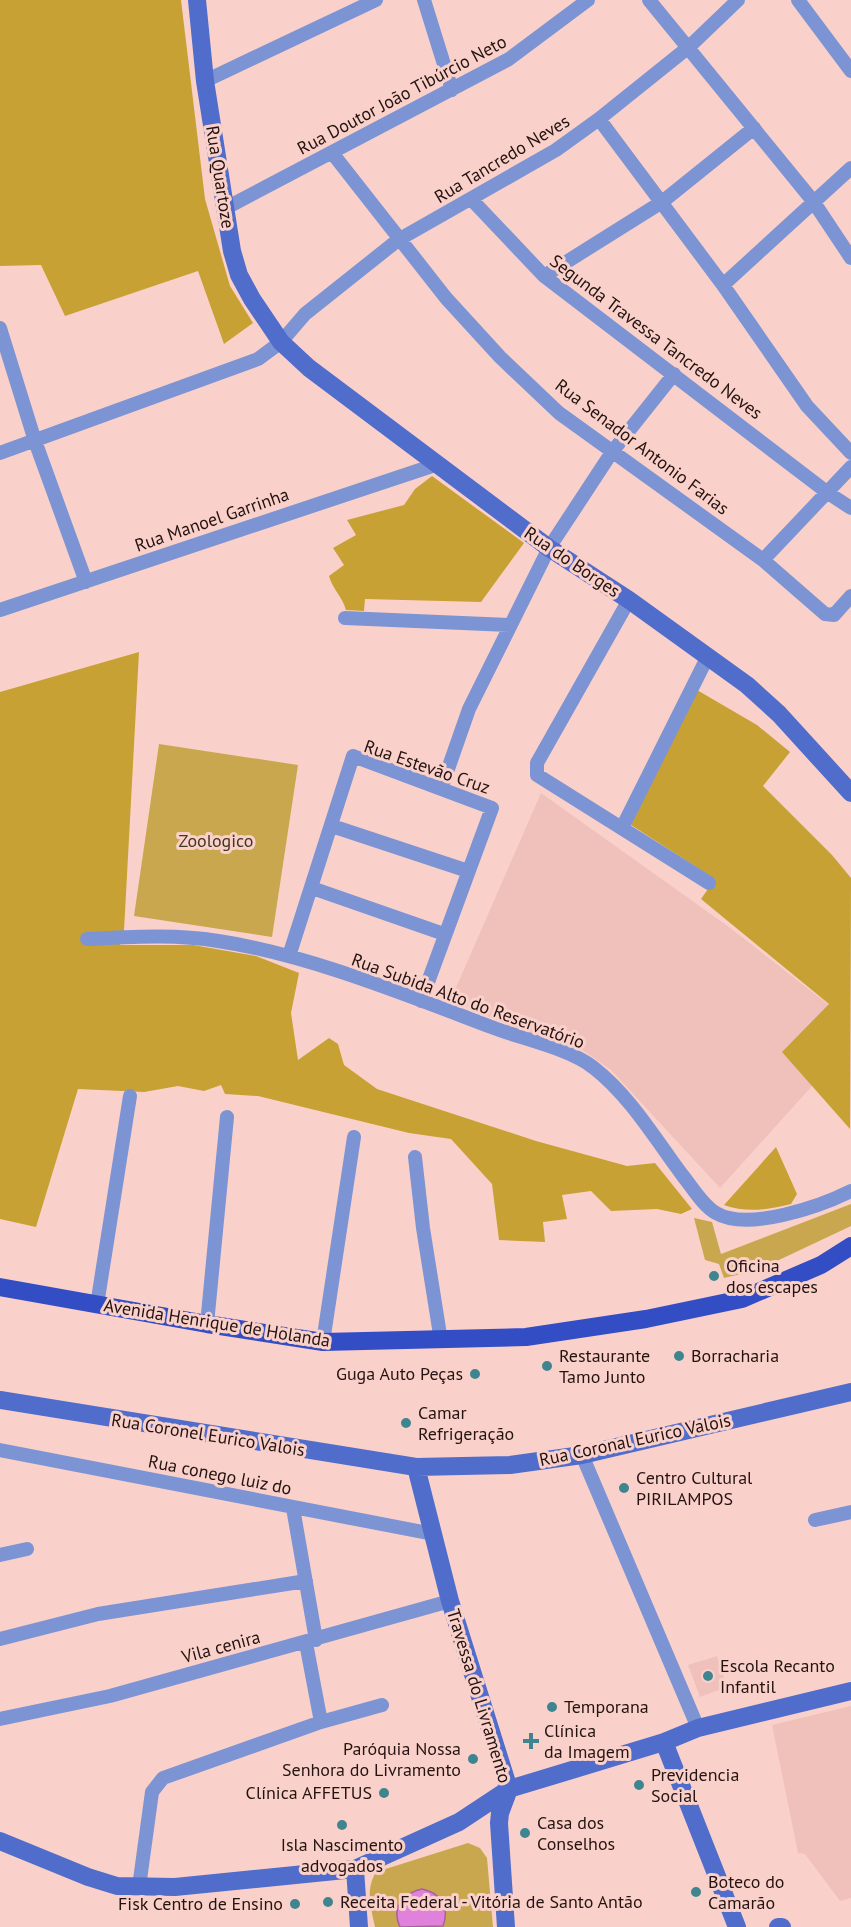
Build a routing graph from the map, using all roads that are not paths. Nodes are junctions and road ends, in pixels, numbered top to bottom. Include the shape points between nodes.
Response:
1 (198, 0) edge
2 (376, 0) edge
3 (424, 0) edge
4 (588, 0) edge
5 (649, 0) edge
6 (738, 0) edge
7 (798, 0) edge
8 (572, 5) edge
9 (690, 46) junction
10 (851, 71) edge
11 (206, 81) junction
12 (452, 90) junction
13 (599, 119) junction
14 (754, 128) junction
15 (333, 154) junction
16 (851, 168) edge
17 (472, 200) junction
18 (813, 201) junction
19 (662, 202) junction
20 (224, 209) junction
21 (398, 240) junction
22 (851, 258) edge
23 (544, 276) junction
24 (723, 285) junction
25 (0, 328) edge
26 (281, 342) junction
27 (674, 374) junction
28 (35, 441) junction
29 (612, 452) junction
30 (0, 453) edge
31 (851, 453) edge
32 (435, 465) junction
33 (851, 467) edge
34 (828, 493) junction
35 (851, 507) edge
36 (549, 548) junction
37 (763, 560) junction
38 (86, 582) junction
39 (851, 596) edge
40 (628, 600) junction
41 (0, 610) edge
42 (345, 618) dead end
43 (509, 625) junction
44 (708, 656) junction
45 (441, 789) junction
46 (851, 793) edge
47 (332, 826) junction
48 (622, 828) junction
49 (468, 871) junction
50 (709, 883) dead end
51 (312, 888) junction
52 (444, 934) junction
53 (87, 939) dead end
54 (289, 956) junction
55 (421, 1001) junction
56 (130, 1096) dead end
57 (227, 1117) dead end
58 (354, 1137) dead end
59 (415, 1157) dead end
60 (851, 1191) edge
61 (851, 1246) edge
62 (851, 1254) edge
63 (821, 1265) junction
64 (0, 1287) edge
65 (97, 1305) junction
66 (207, 1324) junction
67 (441, 1341) junction
68 (323, 1342) junction
69 (851, 1392) edge
70 (0, 1400) edge
71 (0, 1450) edge
72 (582, 1455) junction
73 (416, 1467) junction
74 (293, 1508) junction
75 (851, 1512) edge
76 (815, 1520) dead end
77 (433, 1534) junction
78 (27, 1550) dead end
79 (0, 1555) edge
80 (306, 1581) junction
81 (450, 1601) junction
82 (0, 1639) edge
83 (311, 1641) junction
84 (851, 1691) edge
85 (382, 1705) dead end
86 (0, 1719) edge
87 (321, 1722) junction
88 (694, 1729) junction
89 (669, 1740) junction
90 (509, 1789) junction
91 (0, 1841) edge
92 (355, 1869) junction
93 (139, 1887) junction
94 (358, 1927) edge
95 (506, 1927) edge
96 (737, 1927) edge

1 - 11 main road, Rua Quartoze
2 - 11 street
3 - 12 street
4 - 8 street, Rua Doutor João Tibúrcio Neto
5 - 9 street
6 - 9 street, Rua Tancredo Neves
7 - 10 street
8 - 12 street, Rua Doutor João Tibúrcio Neto via 516,54
9 - 13 street, Rua Tancredo Neves
9 - 14 street
11 - 20 main road, Rua Quartoze
12 - 15 street, Rua Doutor João Tibúrcio Neto
13 - 17 street, Rua Tancredo Neves via 556,150
13 - 19 street
14 - 18 street
14 - 19 street
15 - 20 street, Rua Doutor João Tibúrcio Neto
15 - 21 street, Rua Senador Antonio Farias
16 - 18 street
17 - 21 street, Rua Tancredo Neves
17 - 23 street, Segunda Travessa Tancredo Neves
18 - 22 street
18 - 24 street
19 - 23 street
19 - 24 street
20 - 26 main road, Rua Quartoze via 239,275
21 - 26 street, Rua Tancredo Neves via 305,314
21 - 29 street, Rua Senador Antonio Farias via 500,357 559,413
23 - 27 street, Segunda Travessa Tancredo Neves
24 - 31 street via 807,406
25 - 28 street
26 - 28 street, Rua Tancredo Neves via 258,359
26 - 32 main road, Rua do Borges
27 - 29 street
27 - 34 street, Segunda Travessa Tancredo Neves
28 - 30 street, Rua Tancredo Neves
28 - 38 street
29 - 36 street
29 - 37 street, Rua Senador Antonio Farias
32 - 36 main road, Rua do Borges
32 - 38 street, Rua Manoel Garrinha
33 - 34 street
34 - 35 street, Segunda Travessa Tancredo Neves
34 - 37 street
36 - 40 main road, Rua do Borges
36 - 43 street
37 - 39 street, Rua Senador Antonio Farias via 829,616
38 - 41 street, Rua Manoel Garrinha
40 - 44 main road, Rua do Borges
40 - 48 street via 537,763 537,775
42 - 43 street
43 - 45 street via 469,709
44 - 46 main road, Rua do Borges via 767,701
44 - 48 street
45 - 47 street, Rua Estevão Cruz via 353,756
45 - 49 street, Rua Estevão Cruz via 492,808
47 - 49 street
47 - 51 street, Rua Estevão Cruz
48 - 50 street
49 - 52 street, Rua Estevão Cruz
51 - 52 street
51 - 54 street, Rua Estevão Cruz
52 - 55 street, Rua Estevão Cruz
53 - 54 street, Rua Subida Alto do Reservatório via 169,936 219,941
54 - 55 street, Rua Subida Alto do Reservatório
55 - 60 street, Rua Subida Alto do Reservatório via 592,1066 613,1083 715,1213 742,1218 784,1214 826,1203
56 - 65 street
57 - 66 street
58 - 68 street
59 - 67 street
61 - 63 main road, Avenida Henrique de Holanda
62 - 63 main road
63 - 67 main road, Avenida Henrique de Holanda via 742,1299 708,1308 526,1337
64 - 65 main road, Avenida Henrique de Holanda
65 - 66 main road, Avenida Henrique de Holanda
66 - 68 main road, Avenida Henrique de Holanda
67 - 68 main road, Avenida Henrique de Holanda
69 - 72 main road, Rua Coronal Eurico Valois
70 - 73 main road, Rua Coronel Eurico Valois
71 - 74 street, Rua conego luiz do
72 - 73 main road, Rua Coronal Eurico Valois via 510,1465
72 - 88 street
73 - 77 main road, Travessa do Livramento
74 - 77 street, Rua conego luiz do
74 - 80 street
75 - 76 street
77 - 81 main road, Travessa do Livramento
78 - 79 street
80 - 82 street via 98,1614
80 - 83 street
81 - 83 street, Vila cenira
81 - 90 main road, Travessa do Livramento
83 - 86 street, Vila cenira via 110,1696
83 - 87 street
84 - 88 main road
85 - 87 street
87 - 93 street via 163,1778 152,1792
88 - 89 main road
89 - 90 main road
89 - 96 main road
90 - 92 main road via 459,1822
90 - 95 main road, Travessa do Livramento via 499,1823
91 - 93 main road via 88,1877 117,1886
92 - 93 main road via 208,1885
92 - 94 main road

